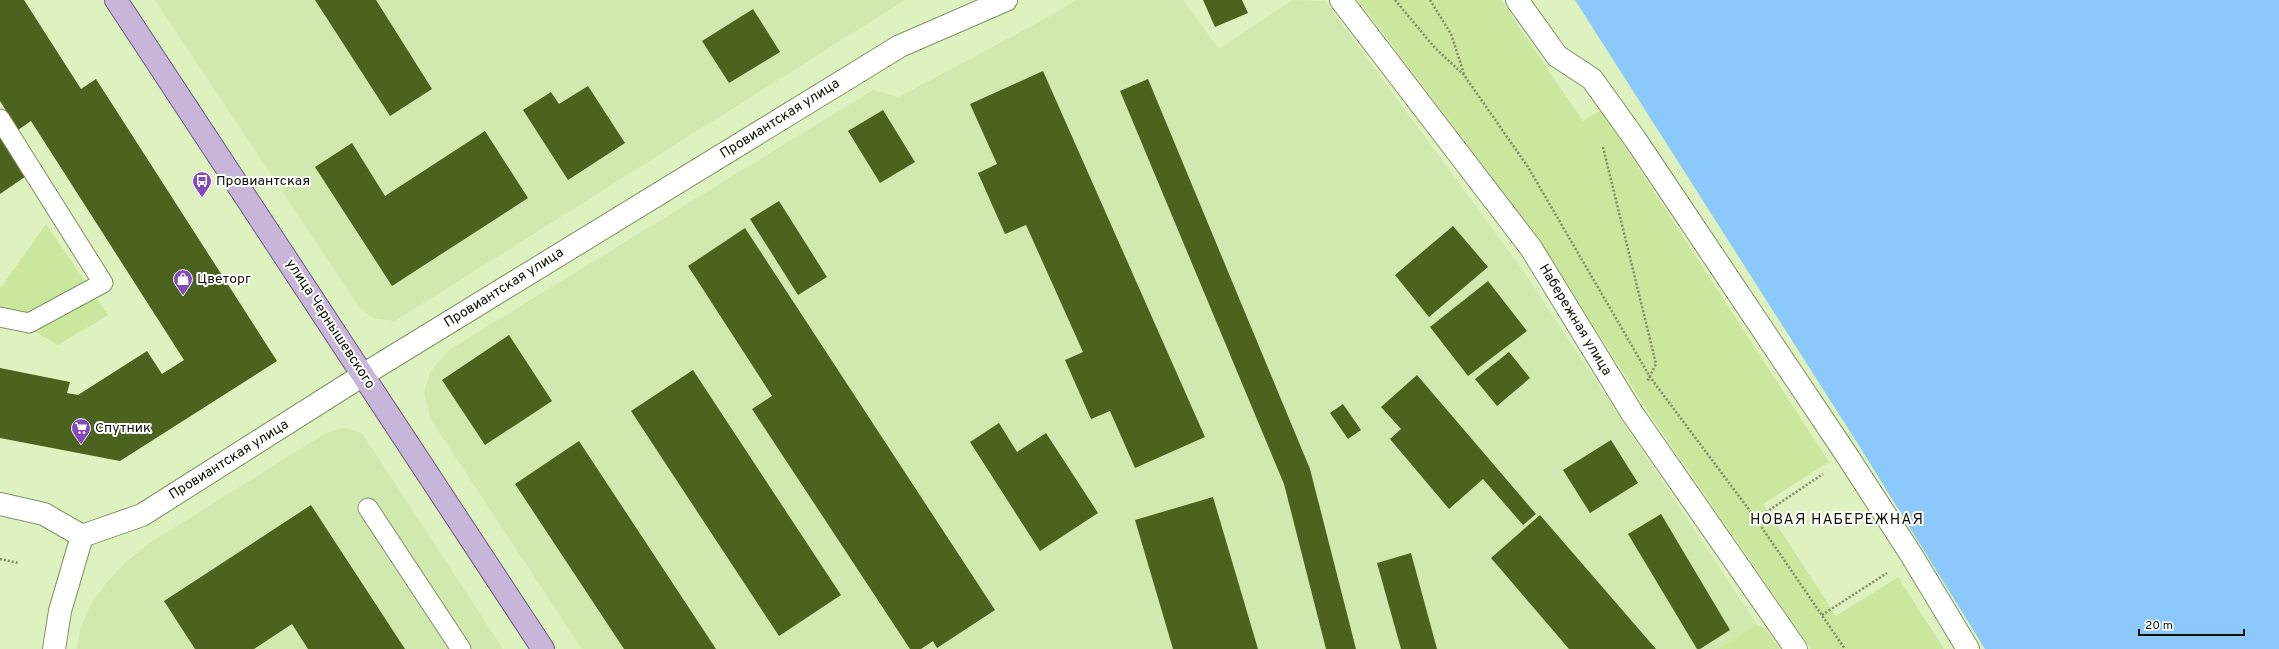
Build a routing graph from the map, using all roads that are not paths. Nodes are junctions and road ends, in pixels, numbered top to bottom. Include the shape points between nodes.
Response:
1 (116, 0) edge
2 (1006, 0) edge
3 (1341, 0) edge
4 (1517, 0) edge
5 (0, 119) edge
6 (0, 317) edge
7 (363, 375) junction
8 (0, 504) edge
9 (368, 508) dead end
10 (82, 536) junction
11 (54, 649) edge
12 (461, 649) edge
13 (543, 649) edge
14 (1796, 649) edge
15 (1968, 649) edge

1 - 7 main road, улица Чернышевского
2 - 7 street, Провиантская улица via 900,46
3 - 14 street, Набережная улица via 1531,248 1632,413
4 - 15 street via 1557,56 1592,79 1622,121 1848,457
5 - 6 lane via 103,283 29,323
7 - 10 street, Провиантская улица via 142,515
7 - 13 main road, улица Чернышевского
8 - 10 street via 44,514
9 - 12 lane
10 - 11 street via 60,611

